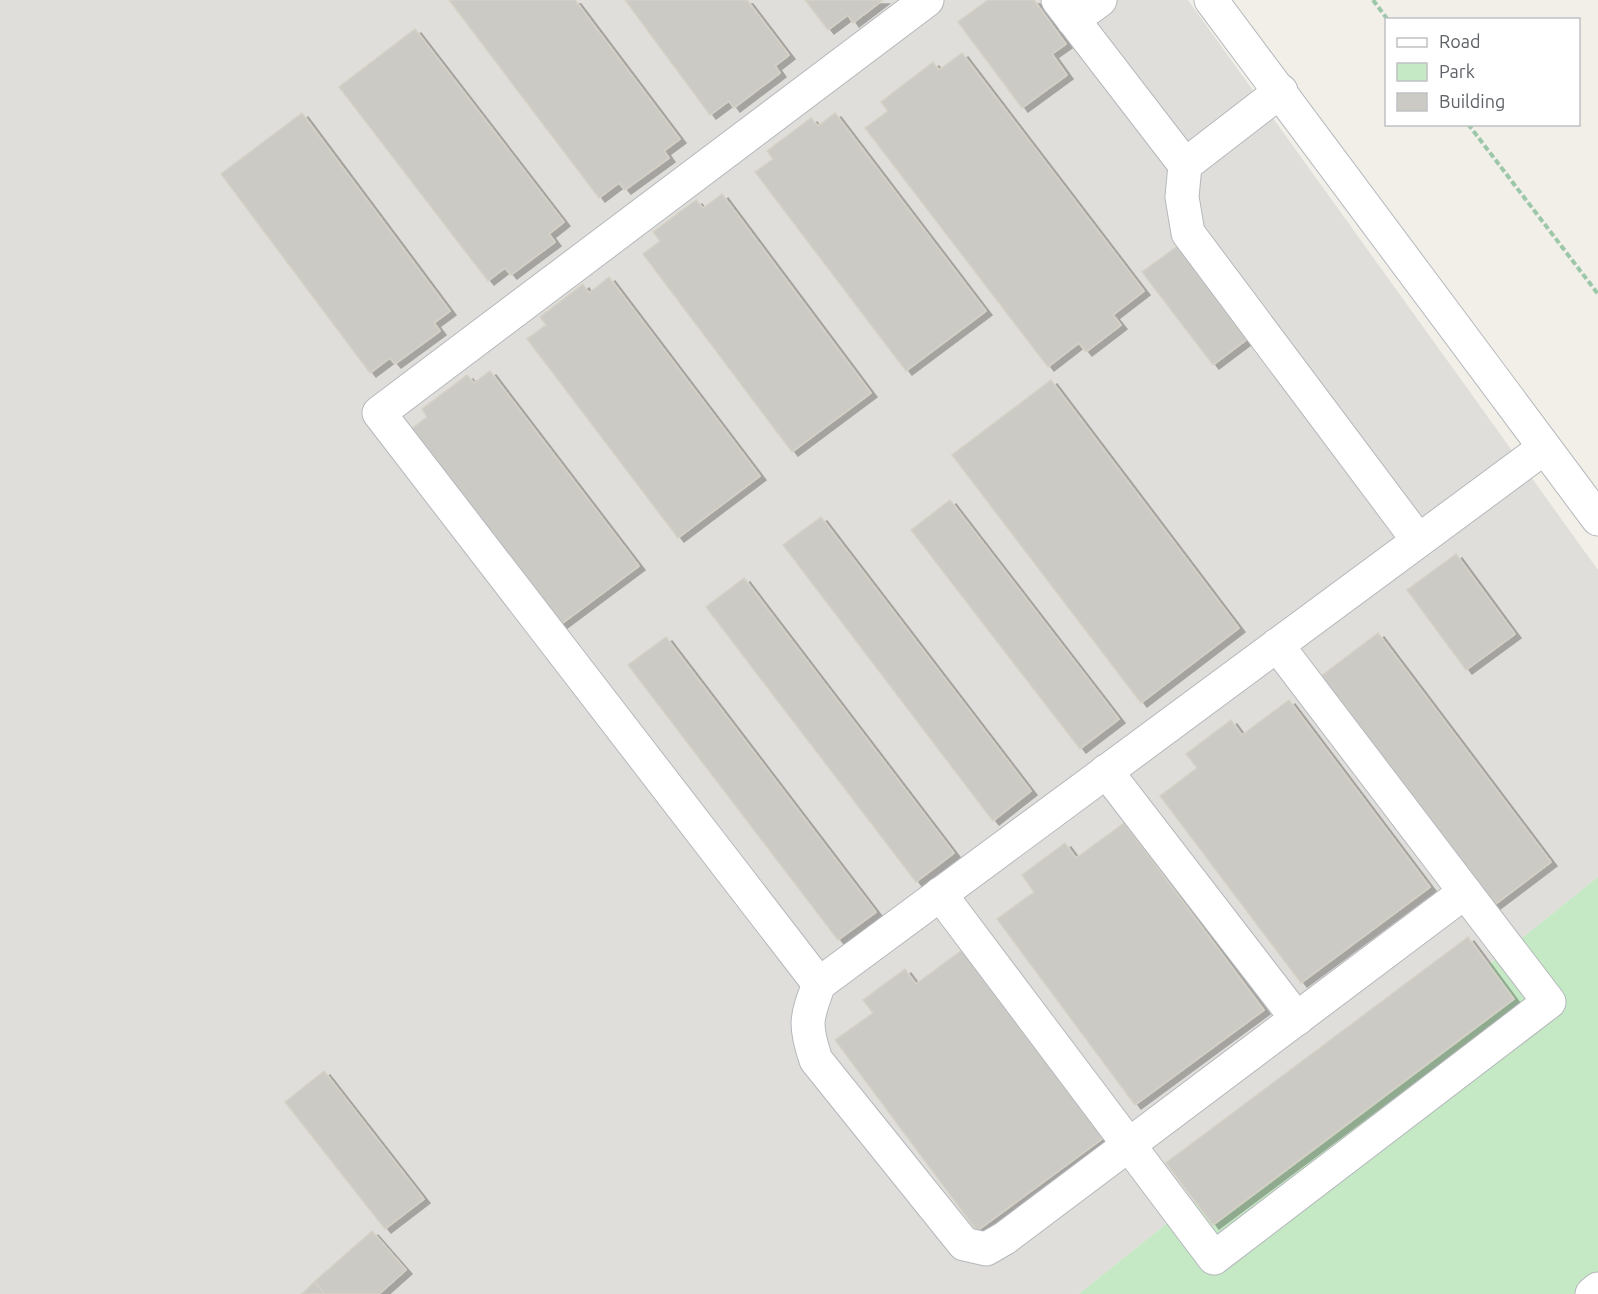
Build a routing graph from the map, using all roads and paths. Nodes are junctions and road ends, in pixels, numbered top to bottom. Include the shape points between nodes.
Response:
1 (927, 0) edge
2 (1100, 0) edge
3 (1211, 0) edge
4 (1373, 0) edge
5 (1066, 10) edge
6 (1386, 18) edge
7 (1281, 91) junction
8 (1470, 126) edge
9 (1185, 165) junction
10 (1598, 294) edge
11 (1544, 448) junction
12 (1598, 519) edge
13 (1418, 540) junction
14 (1277, 645) junction
15 (1106, 771) junction
16 (1465, 892) junction
17 (940, 894) junction
18 (819, 984) junction
19 (1297, 1018) junction
20 (1130, 1145) junction
21 (1598, 1289) edge
22 (1592, 1294) edge

1 - 18 street via 379,413
2 - 5 street
3 - 7 street
4 - 6 path
5 - 9 street
7 - 9 street
7 - 11 street
8 - 10 path
9 - 13 street via 1182,197 1188,233
11 - 12 street
11 - 13 street
13 - 14 street
14 - 15 street
14 - 16 street
15 - 17 street
15 - 19 street
16 - 19 street
16 - 20 street via 1549,1002 1214,1258
17 - 18 street
17 - 20 street
18 - 20 street via 808,1011 807,1033 816,1060 964,1244 986,1249 1005,1238
19 - 20 street
21 - 22 street

